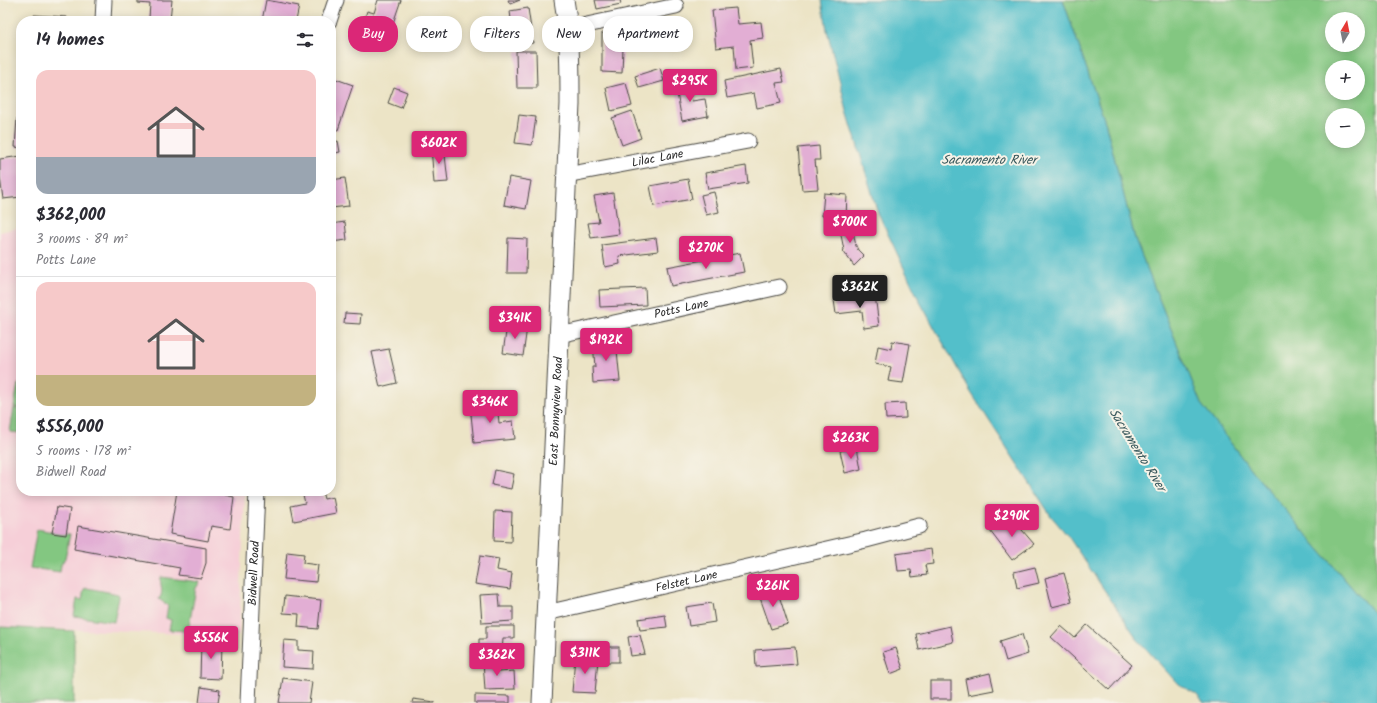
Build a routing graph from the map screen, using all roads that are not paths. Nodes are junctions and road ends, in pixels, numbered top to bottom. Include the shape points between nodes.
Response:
1 (104, 0) edge
2 (336, 0) edge
3 (564, 0) edge
4 (676, 6) dead end
5 (103, 16) edge
6 (331, 16) edge
7 (566, 16) edge
8 (595, 23) edge
9 (569, 52) edge
10 (748, 141) dead end
11 (566, 175) junction
12 (779, 287) dead end
13 (559, 335) junction
14 (257, 496) edge
15 (920, 526) dead end
16 (546, 613) junction
17 (248, 703) edge
18 (542, 703) edge

1 - 5 street
2 - 6 street
3 - 7 street, East Bonnyview Road
4 - 8 street
9 - 11 street, East Bonnyview Road
10 - 11 street, Lilac Lane
11 - 13 street, East Bonnyview Road
12 - 13 street, Potts Lane
13 - 16 street, East Bonnyview Road
14 - 17 street, Bidwell Road
15 - 16 street, Felstet Lane
16 - 18 street, East Bonnyview Road

